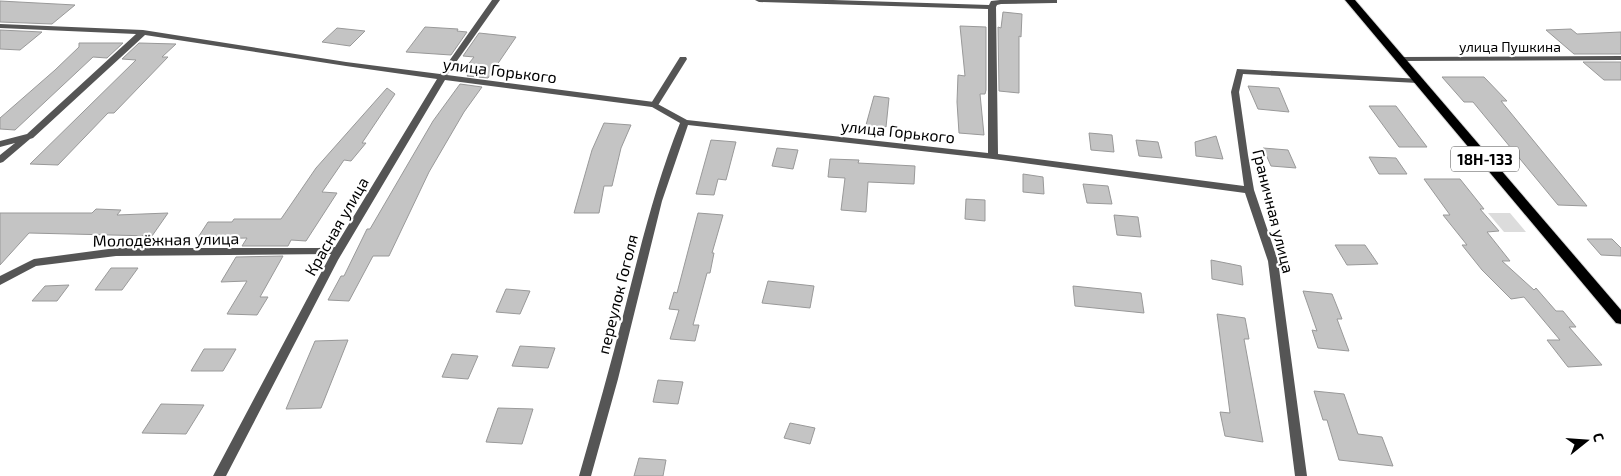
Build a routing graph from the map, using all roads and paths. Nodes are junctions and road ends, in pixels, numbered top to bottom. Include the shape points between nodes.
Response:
1 (496, 0) edge
2 (759, 0) edge
3 (1350, 0) edge
4 (1054, 1) edge
5 (992, 7) junction
6 (0, 26) edge
7 (143, 32) junction
8 (1621, 58) edge
9 (684, 59) dead end
10 (1400, 59) junction
11 (442, 77) junction
12 (1418, 81) junction
13 (654, 105) junction
14 (685, 122) junction
15 (30, 136) junction
16 (0, 144) edge
17 (993, 156) junction
18 (0, 160) edge
19 (1250, 190) junction
20 (338, 250) junction
21 (0, 281) edge
22 (1621, 319) edge
23 (218, 476) edge
24 (585, 476) edge
25 (1301, 476) edge

1 - 11 street, Красная улица
2 - 5 street
3 - 10 main road, 18Н-133
4 - 5 street via 1001,2 994,3
5 - 17 street
6 - 7 street, улица Горького
7 - 11 street, улица Горького
7 - 15 street
8 - 10 street, улица Пушкина
9 - 13 street
10 - 12 main road, 18Н-133
11 - 13 street, улица Горького
11 - 20 street, Красная улица
12 - 19 street, Граничная улица via 1240,71 1235,92
12 - 22 main road, 18Н-133
13 - 14 street, улица Горького
14 - 17 street, улица Горького
14 - 24 street, переулок Гоголя via 658,196
15 - 16 street
15 - 18 street
17 - 19 street, улица Горького
19 - 25 street, Граничная улица via 1273,260
20 - 21 street, Молодёжная улица via 116,252 34,263
20 - 23 street, Красная улица

